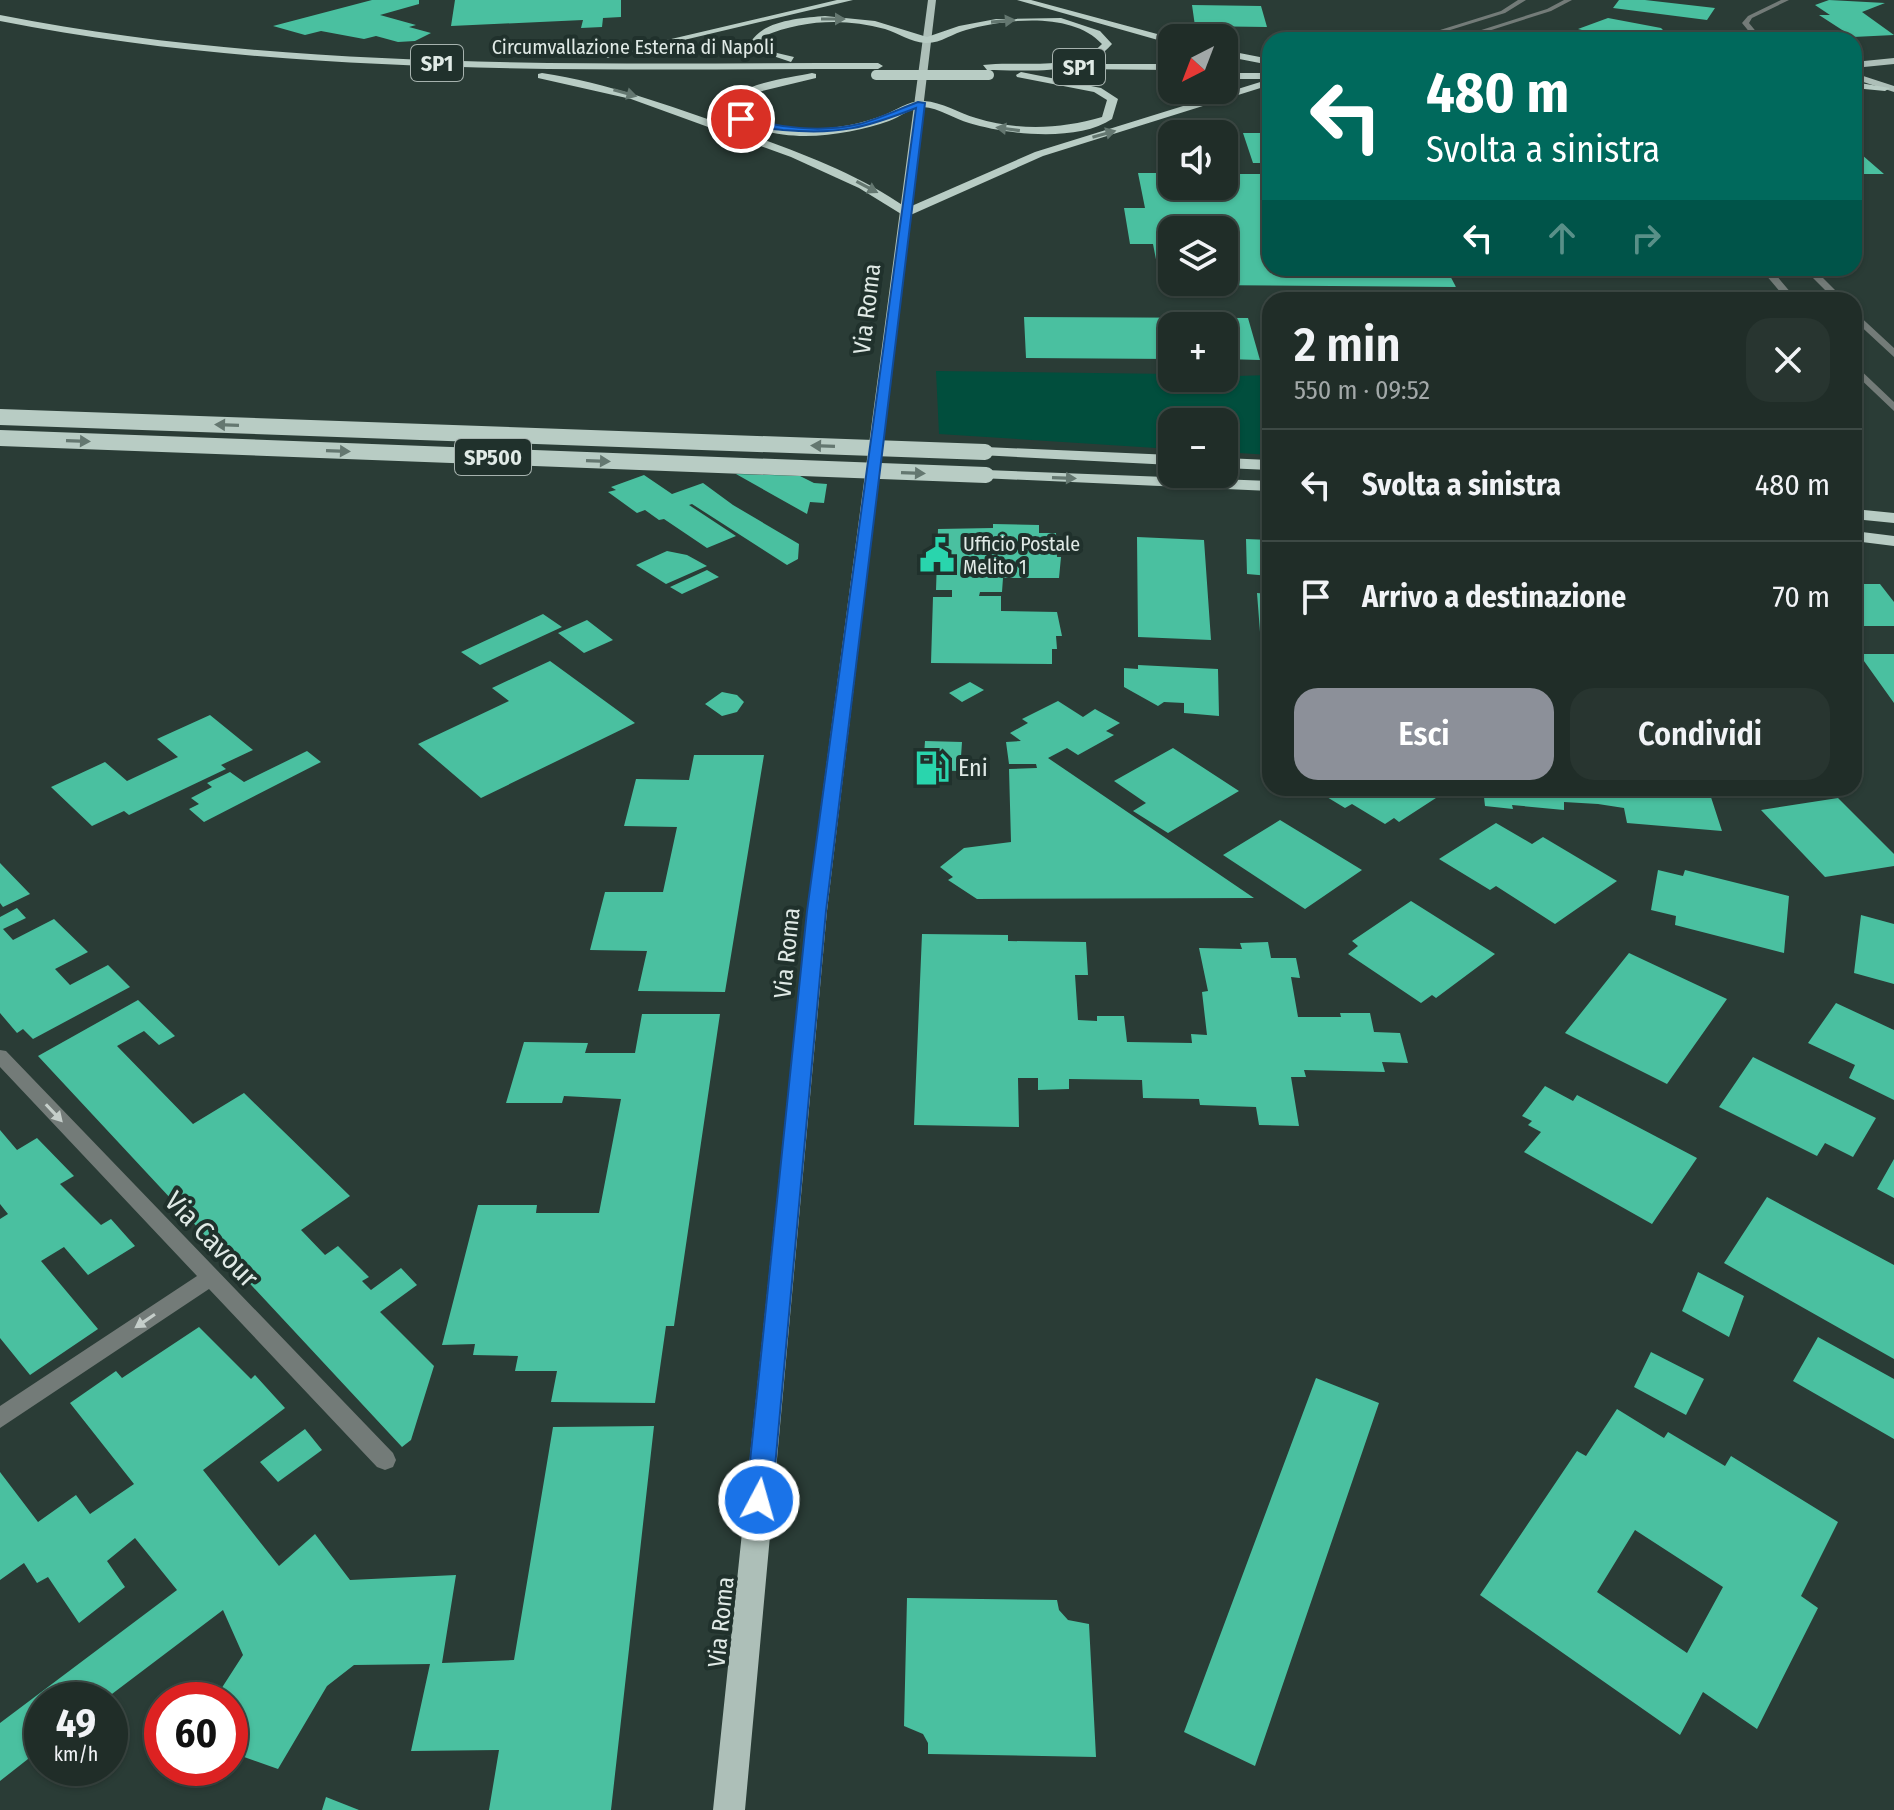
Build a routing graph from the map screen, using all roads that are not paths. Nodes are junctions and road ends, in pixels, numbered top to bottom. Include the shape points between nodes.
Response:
1 (849, 0) edge
2 (932, 0) edge
3 (1021, 0) edge
4 (1523, 0) edge
5 (1569, 0) edge
6 (1786, 0) edge
7 (0, 18) edge
8 (0, 30) edge
9 (1437, 32) edge
10 (1479, 32) edge
11 (1753, 32) edge
12 (1158, 37) edge
13 (927, 41) junction
14 (1238, 57) edge
15 (1894, 61) edge
16 (1262, 63) edge
17 (537, 64) junction
18 (1862, 64) edge
19 (1262, 65) edge
20 (1238, 66) edge
21 (1158, 67) edge
22 (829, 70) junction
23 (1024, 71) junction
24 (521, 73) junction
25 (1158, 76) edge
26 (1238, 77) edge
27 (1262, 78) edge
28 (1862, 79) edge
29 (1262, 82) edge
30 (1862, 86) edge
31 (1891, 90) edge
32 (921, 103) junction
33 (906, 213) junction
34 (1772, 276) edge
35 (1816, 276) edge
36 (1785, 292) edge
37 (1832, 292) edge
38 (1862, 322) edge
39 (1894, 354) edge
40 (1862, 375) edge
41 (1894, 408) edge
42 (0, 417) edge
43 (0, 438) edge
44 (1158, 459) edge
45 (1238, 464) edge
46 (1262, 465) edge
47 (1262, 486) edge
48 (1862, 515) edge
49 (1894, 518) edge
50 (1862, 537) edge
51 (1894, 541) edge
52 (0, 1056) edge
53 (210, 1278) junction
54 (0, 1418) edge
55 (385, 1460) dead end
56 (729, 1810) edge

1 - 17 highway via 641,49
2 - 13 main road, Via Roma
3 - 12 highway
4 - 9 street via 1503,12
5 - 10 street
6 - 11 street via 1750,17 1745,23
7 - 17 highway, Circumvallazione Esterna di Napoli / SP1 via 142,45 273,58
8 - 24 highway, Circumvallazione Esterna di Napoli / SP1 via 125,51 252,64
22 -> 13 highway via 774,55 756,42 760,34 788,23 832,18 874,23
13 -> 23 highway via 986,23 1041,20 1093,30 1107,44 1089,57
13 - 32 main road, Via Roma
14 - 16 highway
15 - 18 main road
17 - 22 highway, Circumvallazione Esterna di Napoli / SP1
19 - 20 highway
21 - 23 highway, Circumvallazione Esterna di Napoli / SP1
22 - 23 highway, Circumvallazione Esterna di Napoli / SP1, bridge
22 - 24 highway, Circumvallazione Esterna di Napoli / SP1
22 - 32 highway via 742,93 732,109 754,125 822,131 861,126
23 - 25 highway, Circumvallazione Esterna di Napoli / SP1
23 -> 32 highway via 1113,99 1107,119 1034,132 1000,128
24 -> 33 highway via 639,97 797,154 884,196
26 - 27 highway
28 - 31 main road
33 -> 29 highway via 1039,154
30 - 31 highway
32 - 33 main road, Via Roma
33 - 56 main road, Via Roma via 817,911
34 - 36 street
35 - 37 street
38 - 39 street
40 - 41 street
44 -> 42 highway, SP500, bridge
43 -> 47 highway, SP500, bridge
45 - 46 highway
48 - 49 highway
50 - 51 highway
52 -> 53 street, Via Cavour
53 -> 54 street
53 - 55 street, Via Cavour

